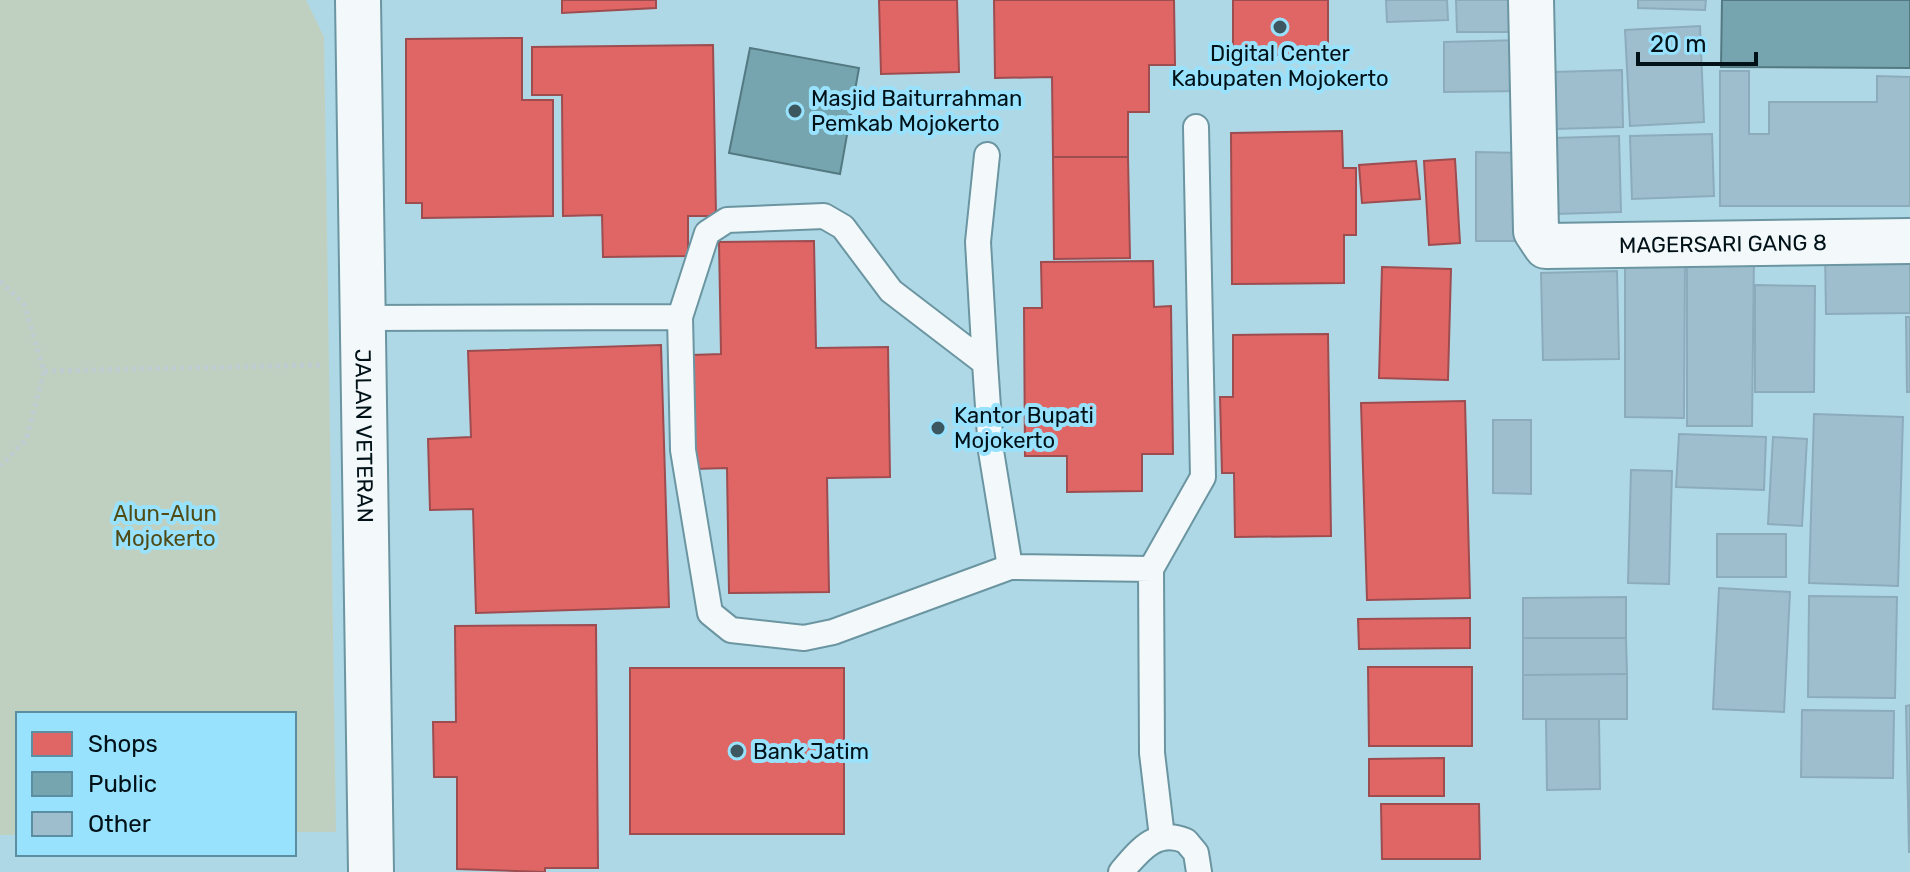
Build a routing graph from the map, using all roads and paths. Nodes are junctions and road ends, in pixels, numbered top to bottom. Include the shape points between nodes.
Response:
1 (358, 0) edge
2 (1531, 0) edge
3 (1196, 127) dead end
4 (987, 155) dead end
5 (1910, 241) edge
6 (0, 281) edge
7 (680, 317) junction
8 (363, 318) junction
9 (985, 363) junction
10 (363, 364) junction
11 (44, 371) junction
12 (0, 466) edge
13 (1010, 567) junction
14 (1151, 569) junction
15 (1162, 837) junction
16 (371, 872) edge
17 (1121, 872) edge
18 (1199, 872) edge

1 - 8 street, JALAN VETERAN
2 - 5 street, MAGERSARI GANG 8 via 1539,240 1557,248
3 - 14 lane via 1203,477
4 - 9 lane via 978,242
6 - 11 path via 24,304
7 - 8 lane
7 - 9 lane via 707,233 727,220 824,216 843,227 891,291
7 - 13 lane via 683,450 710,613 731,630 804,638 833,632
8 - 10 street, JALAN VETERAN
9 - 13 lane via 991,451
10 - 11 path
10 - 16 street, JALAN VETERAN
11 - 12 path via 26,440
13 - 14 lane
14 - 15 lane via 1152,753
15 - 17 lane via 1149,842
15 - 18 lane via 1186,841 1196,853

